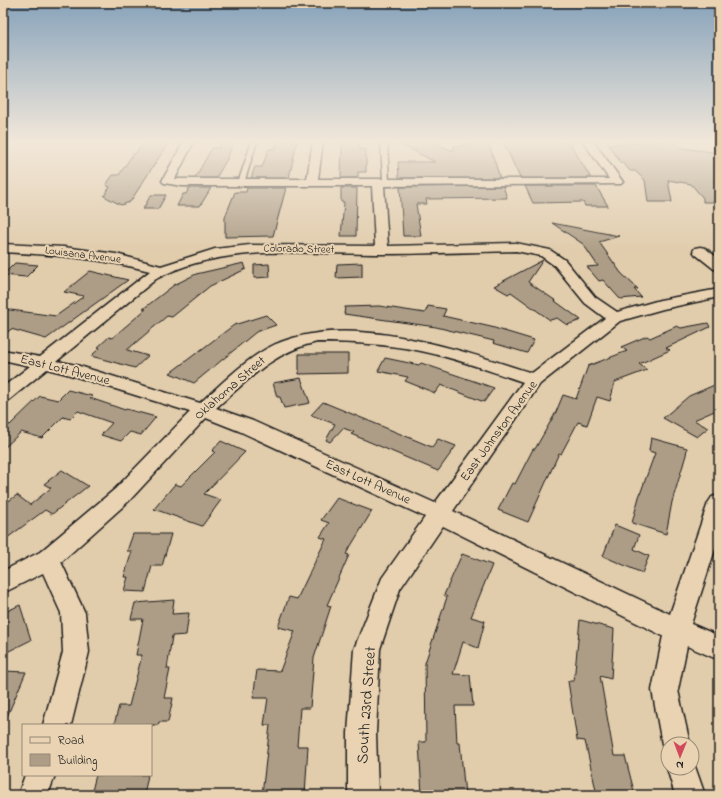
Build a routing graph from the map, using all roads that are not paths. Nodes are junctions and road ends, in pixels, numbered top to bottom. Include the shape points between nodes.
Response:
1 (169, 178) edge
2 (243, 178) edge
3 (313, 178) edge
4 (382, 178) edge
5 (614, 178) edge
6 (312, 182) junction
7 (382, 182) junction
8 (241, 183) junction
9 (3, 248) edge
10 (382, 250) junction
11 (700, 250) dead end
12 (719, 266) edge
13 (162, 270) junction
14 (719, 293) edge
15 (615, 318) junction
16 (3, 355) edge
17 (43, 363) junction
18 (534, 380) junction
19 (3, 396) edge
20 (203, 410) junction
21 (719, 503) edge
22 (440, 515) junction
23 (48, 558) junction
24 (3, 583) edge
25 (677, 630) junction
26 (719, 648) edge
27 (57, 724) edge
28 (674, 736) edge
29 (40, 776) edge
30 (684, 776) edge
31 (34, 795) edge
32 (362, 795) edge
33 (690, 795) edge

1 - 8 street via 168,181 182,183
2 - 8 lane
3 - 6 street
4 - 7 lane
5 - 7 street via 617,182
6 - 7 street
6 - 8 street
7 - 10 street
9 - 13 street, Louisana Avenue via 64,251 116,258
10 - 13 street, Colorado Street via 250,249 215,253
10 - 15 street, Colorado Street via 516,247 545,253 560,264 590,300
11 - 12 street
13 - 17 street, Colorado Street via 151,276
14 - 15 street, East Johnston Avenue via 660,305
15 - 18 street, East Johnston Avenue
16 - 17 street, East Lott Avenue
17 - 19 street, Colorado Street
17 - 20 street, East Lott Avenue
18 - 20 street, Oklahoma Street via 421,346 342,336 317,337 295,342 272,353
18 - 22 street, East Johnston Avenue
20 - 22 street, East Lott Avenue via 246,426
20 - 23 street, Oklahoma Street via 122,495
21 - 25 street
22 - 25 street, East Lott Avenue
22 - 32 street, South 23rd Street via 390,585 367,649 362,732
23 - 24 street, Oklahoma Street
23 - 27 street via 73,613 76,652
25 - 26 street, East Lott Avenue
25 - 28 street via 665,690
29 - 31 street
30 - 33 street

